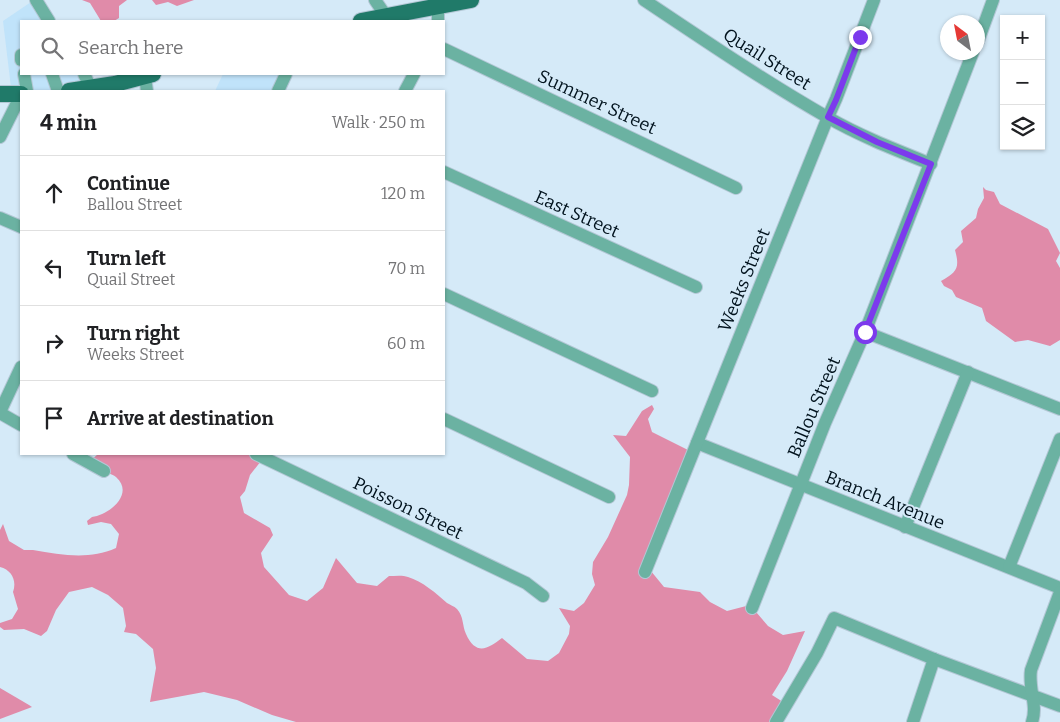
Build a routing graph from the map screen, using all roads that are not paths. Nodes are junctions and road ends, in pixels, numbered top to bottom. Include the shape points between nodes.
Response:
1 (36, 0) edge
2 (375, 0) edge
3 (471, 0) edge
4 (644, 0) edge
5 (874, 0) edge
6 (993, 0) edge
7 (438, 14) edge
8 (386, 16) junction
9 (48, 20) edge
10 (366, 20) edge
11 (985, 22) edge
12 (445, 49) edge
13 (970, 60) edge
14 (24, 75) edge
15 (52, 75) edge
16 (286, 75) edge
17 (413, 75) edge
18 (87, 81) edge
19 (148, 81) edge
20 (22, 90) edge
21 (58, 90) edge
22 (71, 90) edge
23 (278, 90) edge
24 (406, 90) edge
25 (20, 93) edge
26 (0, 94) edge
27 (20, 97) edge
28 (828, 117) junction
29 (0, 137) edge
30 (931, 164) junction
31 (445, 172) edge
32 (736, 188) dead end
33 (0, 218) edge
34 (20, 227) edge
35 (696, 287) dead end
36 (445, 294) edge
37 (865, 332) junction
38 (20, 368) edge
39 (968, 372) junction
40 (652, 391) dead end
41 (1060, 409) edge
42 (0, 412) edge
43 (445, 419) edge
44 (20, 424) edge
45 (1060, 439) edge
46 (697, 443) junction
47 (75, 455) edge
48 (258, 455) edge
49 (104, 471) dead end
50 (800, 485) junction
51 (609, 497) dead end
52 (905, 527) junction
53 (1009, 567) junction
54 (645, 572) dead end
55 (1060, 590) edge
56 (543, 596) dead end
57 (752, 608) dead end
58 (934, 659) junction
59 (1031, 695) junction
60 (1060, 706) edge
61 (776, 722) edge
62 (913, 722) edge
63 (1032, 722) edge

1 - 9 street
2 - 8 street
3 - 7 main road
4 - 28 street, Quail Street
5 - 28 street, Weeks Street
6 - 11 street
7 - 8 main road
8 - 10 main road
12 - 32 street, Summer Street
13 - 30 street, Ballou Street
14 - 20 street
15 - 21 street
16 - 23 street
17 - 24 street
18 - 19 main road
18 - 22 main road
25 - 26 main road
27 - 29 street
28 - 30 street, Quail Street
28 - 46 street, Weeks Street
30 - 37 street, Ballou Street
31 - 35 street, East Street
33 - 34 street
36 - 40 street
37 - 39 street
37 - 50 street, Ballou Street
38 - 42 street
39 - 41 street
39 - 52 street
42 - 44 street
43 - 51 street
45 - 53 street
46 - 50 street, Branch Avenue
46 - 54 street, Weeks Street
47 - 49 street
48 - 56 street, Poisson Street via 526,583
50 - 52 street, Branch Avenue
50 - 57 street, Ballou Street
52 - 53 street, Branch Avenue
53 - 55 street, Branch Avenue
55 - 59 street via 1031,670
58 - 59 street
58 - 61 street via 834,618 818,653
58 - 62 street
59 - 60 street
59 - 63 street via 1034,705

